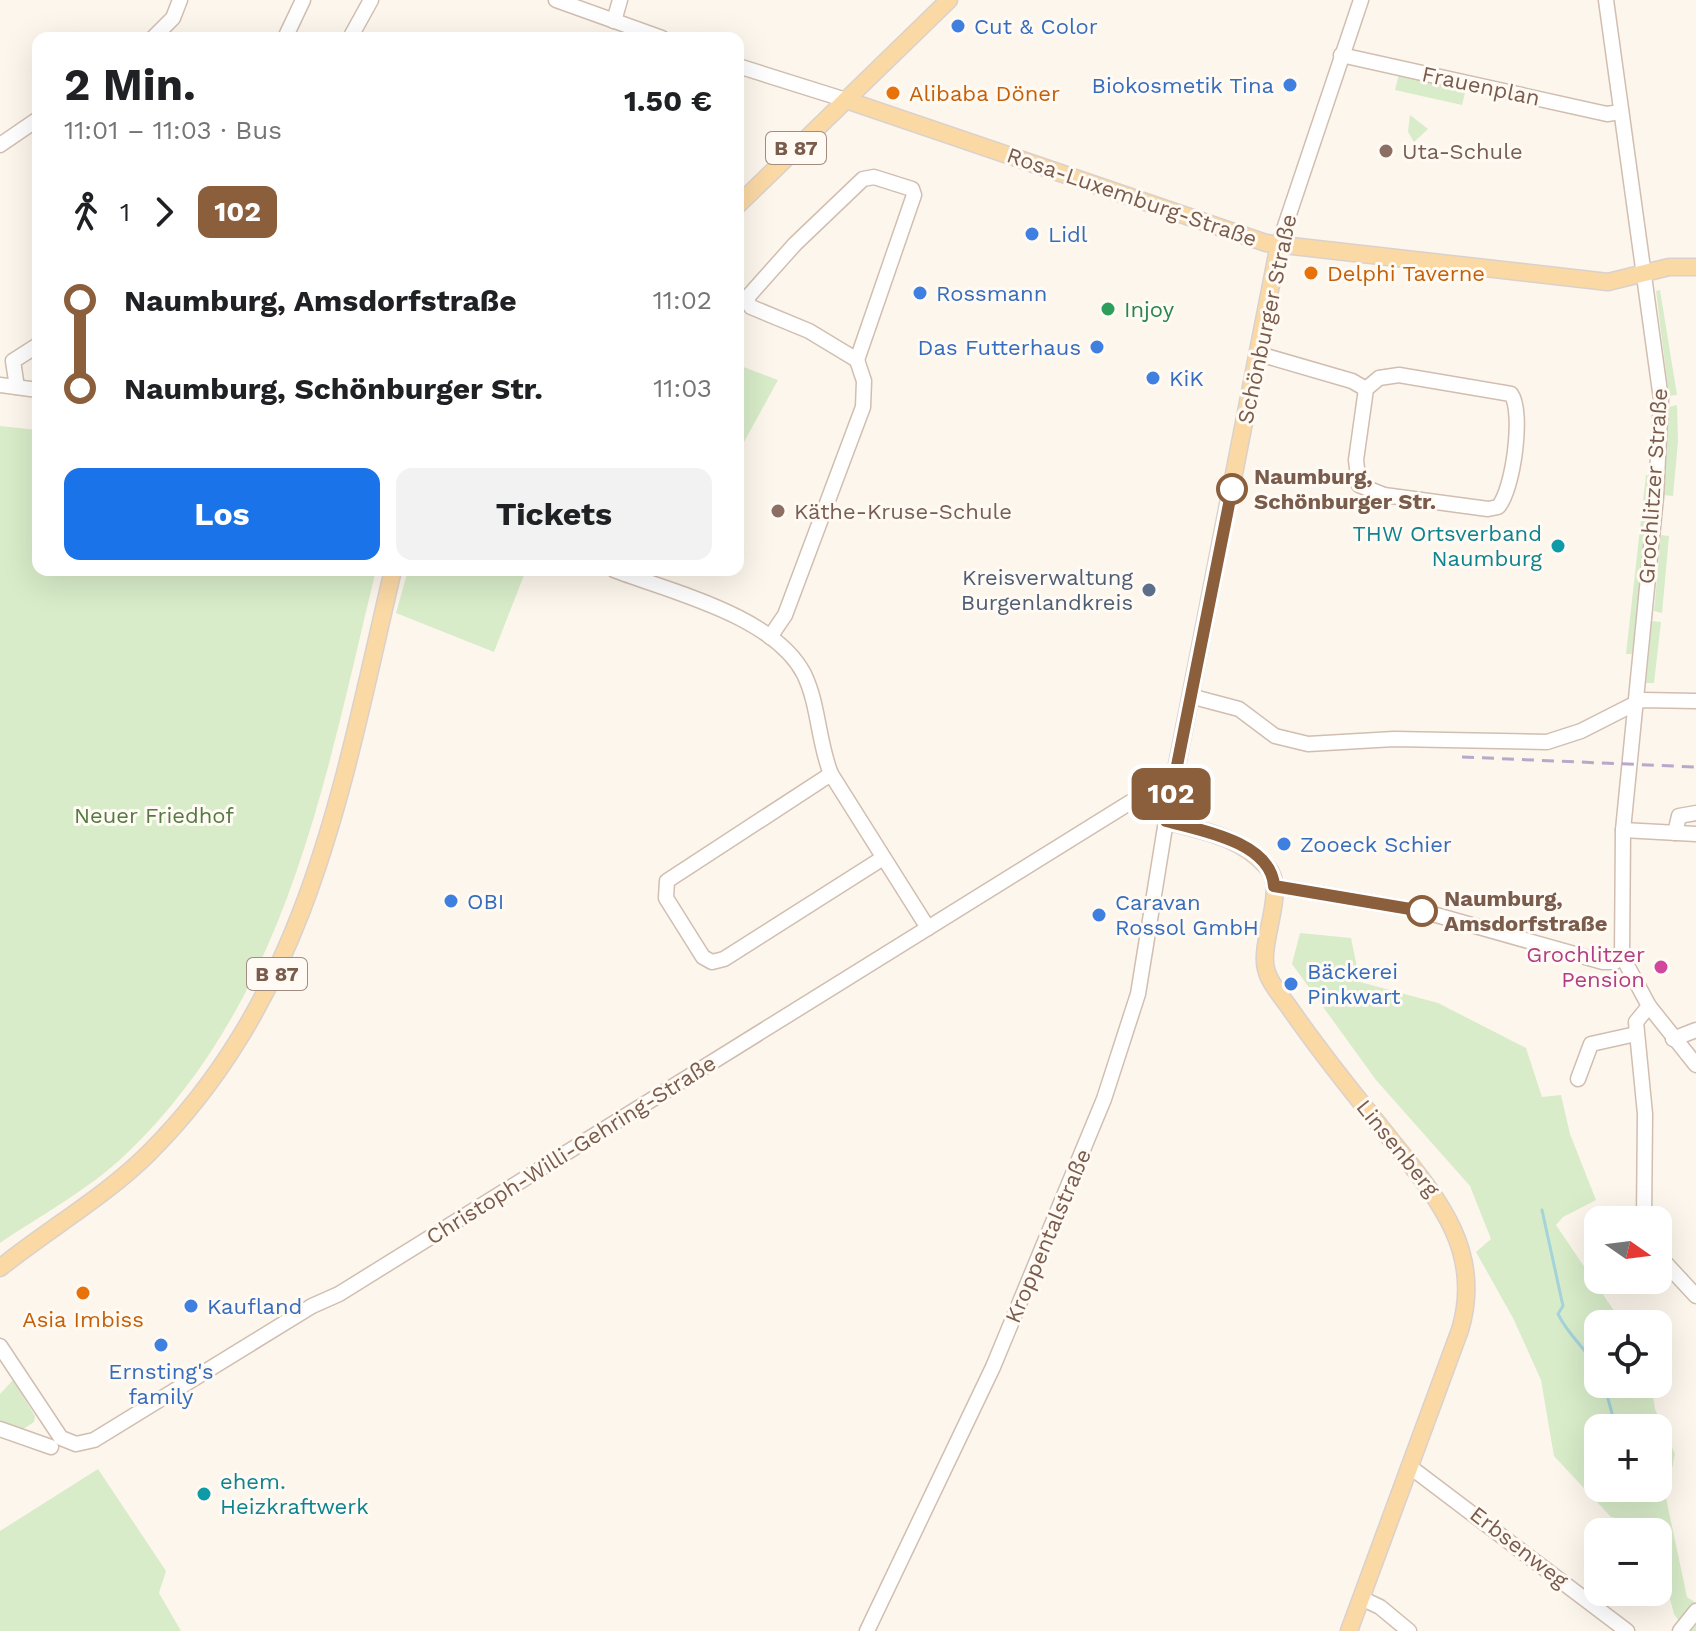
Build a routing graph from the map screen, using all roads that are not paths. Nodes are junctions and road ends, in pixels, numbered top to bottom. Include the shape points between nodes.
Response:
1 (180, 0) edge
2 (303, 0) edge
3 (371, 0) edge
4 (556, 0) edge
5 (620, 0) edge
6 (949, 0) edge
7 (1361, 0) edge
8 (1606, 0) edge
9 (614, 21) junction
10 (159, 32) edge
11 (288, 32) edge
12 (353, 32) edge
13 (645, 32) edge
14 (1341, 55) junction
15 (744, 68) edge
16 (846, 100) junction
17 (1621, 112) junction
18 (32, 123) edge
19 (0, 145) edge
20 (744, 199) edge
21 (1279, 244) junction
22 (1696, 267) edge
23 (1653, 271) junction
24 (32, 349) edge
25 (1259, 354) junction
26 (857, 360) junction
27 (0, 385) edge
28 (17, 387) junction
29 (32, 389) edge
30 (1366, 389) junction
31 (392, 576) edge
32 (629, 576) edge
33 (770, 637) junction
34 (1190, 696) junction
35 (1696, 701) edge
36 (1635, 702) junction
37 (1604, 719) junction
38 (1632, 734) junction
39 (831, 774) junction
40 (1172, 786) junction
41 (1696, 813) edge
42 (1166, 821) junction
43 (1623, 830) junction
44 (1675, 833) junction
45 (1696, 834) edge
46 (883, 858) junction
47 (1274, 886) junction
48 (928, 928) junction
49 (1622, 956) junction
50 (1649, 1006) junction
51 (1696, 1030) edge
52 (1636, 1034) junction
53 (1673, 1039) junction
54 (1696, 1065) edge
55 (1578, 1079) dead end
56 (1644, 1206) edge
57 (4, 1261) edge
58 (1672, 1270) edge
59 (1696, 1296) edge
60 (0, 1346) edge
61 (48, 1419) junction
62 (0, 1429) edge
63 (20, 1435) junction
64 (51, 1447) dead end
65 (1409, 1466) junction
66 (1361, 1598) junction
67 (1696, 1611) edge
68 (867, 1631) edge
69 (1349, 1631) edge
70 (1409, 1631) edge
71 (1627, 1631) edge
72 (1680, 1631) edge

1 - 10 street via 173,18
2 - 11 street
3 - 12 street
4 - 9 street
5 - 9 street
6 - 16 main road, B 87
7 - 14 street, Schönburger Straße
8 - 17 street, Grochlitzer Straße
9 - 13 street
14 - 17 street, Frauenplan via 1607,114
14 - 21 street, Schönburger Straße
15 - 16 street
16 - 20 main road, B 87
16 - 21 main road, Rosa-Luxemburg-Straße via 1227,232
17 - 23 street, Grochlitzer Straße
18 - 19 street
21 - 23 main road, Rosa-Luxemburg-Straße via 1592,281 1614,282
21 - 25 main road, Schönburger Straße
22 - 23 main road, Rosa-Luxemburg-Straße
23 - 36 street, Grochlitzer Straße via 1661,420
24 - 28 street via 13,361
25 - 30 street
25 - 34 main road, Schönburger Straße
26 - 26 street via 914,195 912,189 874,177 863,179 746,299 751,307 809,331
26 - 33 street via 864,381 863,407 785,615
27 - 28 street
28 - 29 street
30 - 30 street via 1356,460 1359,485 1384,495 1488,509 1506,498 1518,411 1511,394 1399,375 1379,378
31 - 57 main road, B 87 via 342,782 280,970 234,1048 168,1133 145,1157
32 - 33 street via 737,618
33 - 39 street via 792,655 803,673
34 - 37 street via 1239,709 1275,736 1299,744 1394,739 1547,742
34 - 40 main road, Schönburger Straße
35 - 36 street
36 - 37 street
36 - 38 street, Grochlitzer Straße
37 - 38 street
38 - 43 street, Grochlitzer Straße
39 - 46 street
39 - 46 street via 667,881 666,898 703,957 712,962
40 - 42 main road
40 - 48 street, Christoph-Willi-Gehring-Straße via 1150,790
41 - 44 street via 1679,816
42 - 47 main road via 1238,842 1269,869
42 - 68 street, Kroppentalstraße via 1138,994 1099,1113 993,1367
43 - 44 street
43 - 49 street, Grochlitzer Straße
44 - 45 street
46 - 48 street
47 - 49 street via 1422,911 1603,962
47 - 65 main road, Linsenberg via 1267,974 1315,1044 1441,1202 1466,1269 1463,1319
48 - 61 street, Christoph-Willi-Gehring-Straße via 94,1440 66,1441
49 - 50 street
50 - 52 street via 1636,1022
50 - 53 street
51 - 53 street
52 - 55 street via 1580,1045
52 - 56 street via 1645,1114
53 - 54 street
58 - 59 street
60 - 61 street, Christoph-Willi-Gehring-Straße
61 - 63 street
62 - 63 street
63 - 64 street
65 - 66 main road, Linsenberg
65 - 71 street, Erbsenweg
66 - 69 main road, Linsenberg
66 - 70 street
67 - 72 street

